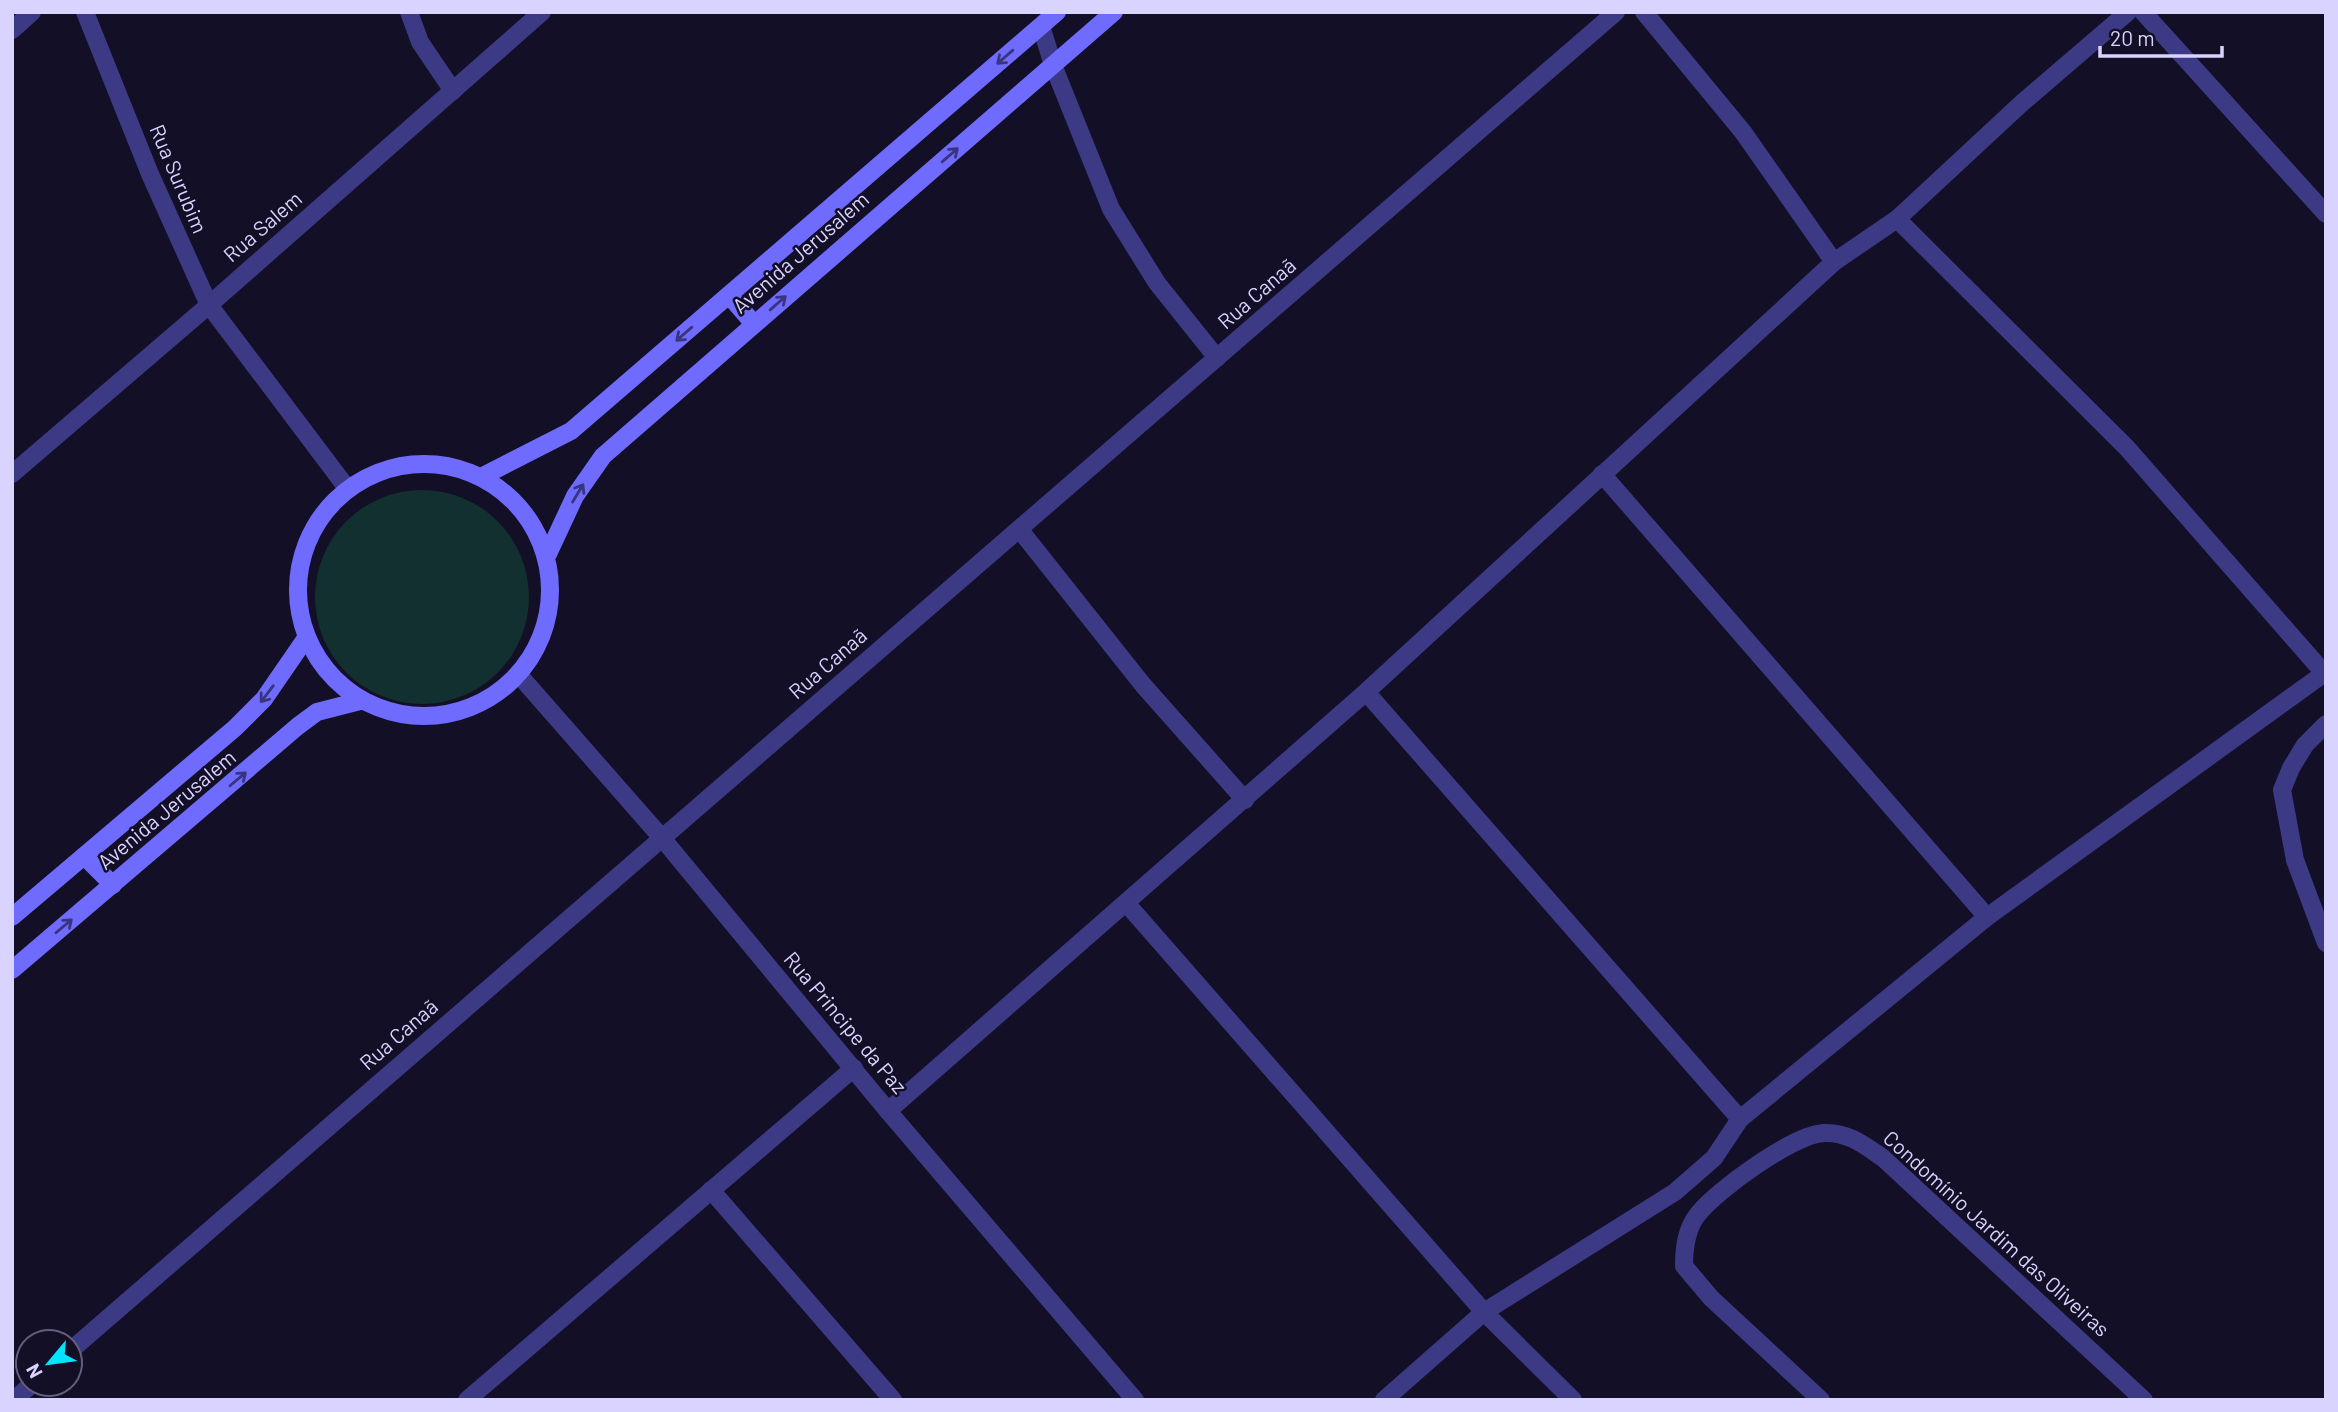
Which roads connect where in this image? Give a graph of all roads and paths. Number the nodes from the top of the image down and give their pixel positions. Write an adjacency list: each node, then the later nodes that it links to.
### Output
1 (32, 12): 12 (street)
2 (85, 12): 19 (street, Rua Surubim)
3 (409, 12): 14 (street)
4 (542, 12): 14 (street, Rua Salem)
5 (1057, 12): 11 (street, Avenida Jerusalem)
6 (1114, 12): 13 (street, Avenida Jerusalem)
7 (1616, 12): 21 (street, Rua Canaã)
8 (1644, 12): 17 (street)
9 (2128, 12): 16 (street)
10 (2143, 12): 15 (street)
11 (1041, 26): 13 (street); 18 (street, Avenida Jerusalem, one-way to 18)
12 (12, 30)
13 (1053, 65): 20 (street, Avenida Jerusalem, one-way to 13); 21 (street)
14 (453, 91): 19 (street, Rua Salem)
15 (2326, 214)
16 (1897, 219): 17 (street); 29 (street)
17 (1834, 262): 23 (street)
18 (729, 295): 20 (street); 24 (street, Avenida Jerusalem, one-way to 24)
19 (209, 305): 22 (street, Rua Salem); 25 (street, Rua Surubim)
20 (754, 324): 27 (street, Avenida Jerusalem, one-way to 20)
21 (1217, 358): 26 (street, Rua Canaã)
22 (12, 474)
23 (1602, 474): 31 (street); 40 (street)
24 (481, 477): 25 (street, Avenida Jerusalem); 27 (street, Avenida Jerusalem)
25 (347, 488): 28 (street, Avenida Jerusalem)
26 (1020, 530): 34 (street); 35 (street, Rua Canaã)
27 (548, 554): 30 (street, Avenida Jerusalem)
28 (306, 638): 32 (street, Avenida Jerusalem); 36 (street, Avenida Jerusalem, one-way to 36)
29 (2325, 672): 40 (street)
30 (519, 675): 32 (street, Avenida Jerusalem); 35 (street, Rua Principe da Paz)
31 (1366, 692): 34 (street); 45 (street)
32 (360, 701): 37 (street, Avenida Jerusalem, one-way to 32)
33 (2326, 724): 41 (street)
34 (1245, 800): 38 (street)
35 (662, 838): 43 (street, Rua Principe da Paz); 48 (street, Rua Canaã)
36 (84, 856): 37 (street); 39 (street, Avenida Jerusalem)
37 (113, 885): 42 (street, Avenida Jerusalem, one-way to 37)
38 (1127, 904): 44 (street); 47 (street)
39 (12, 917)
40 (1987, 917): 45 (street)
41 (2326, 943)
42 (12, 970)
43 (854, 1068): 44 (street, Rua Principe da Paz); 46 (street)
44 (888, 1111): 51 (street, Rua Principe da Paz)
45 (1740, 1119): 47 (street)
46 (712, 1190): 49 (street); 50 (street)
47 (1483, 1312): 52 (street); 53 (street)
48 (84, 1339)
49 (467, 1400)
50 (893, 1400)
51 (1135, 1400)
52 (1384, 1400)
53 (1573, 1400)
54 (1821, 1400): 55 (street, Condomínio Jardim das Oliveiras)
55 (2144, 1400)

